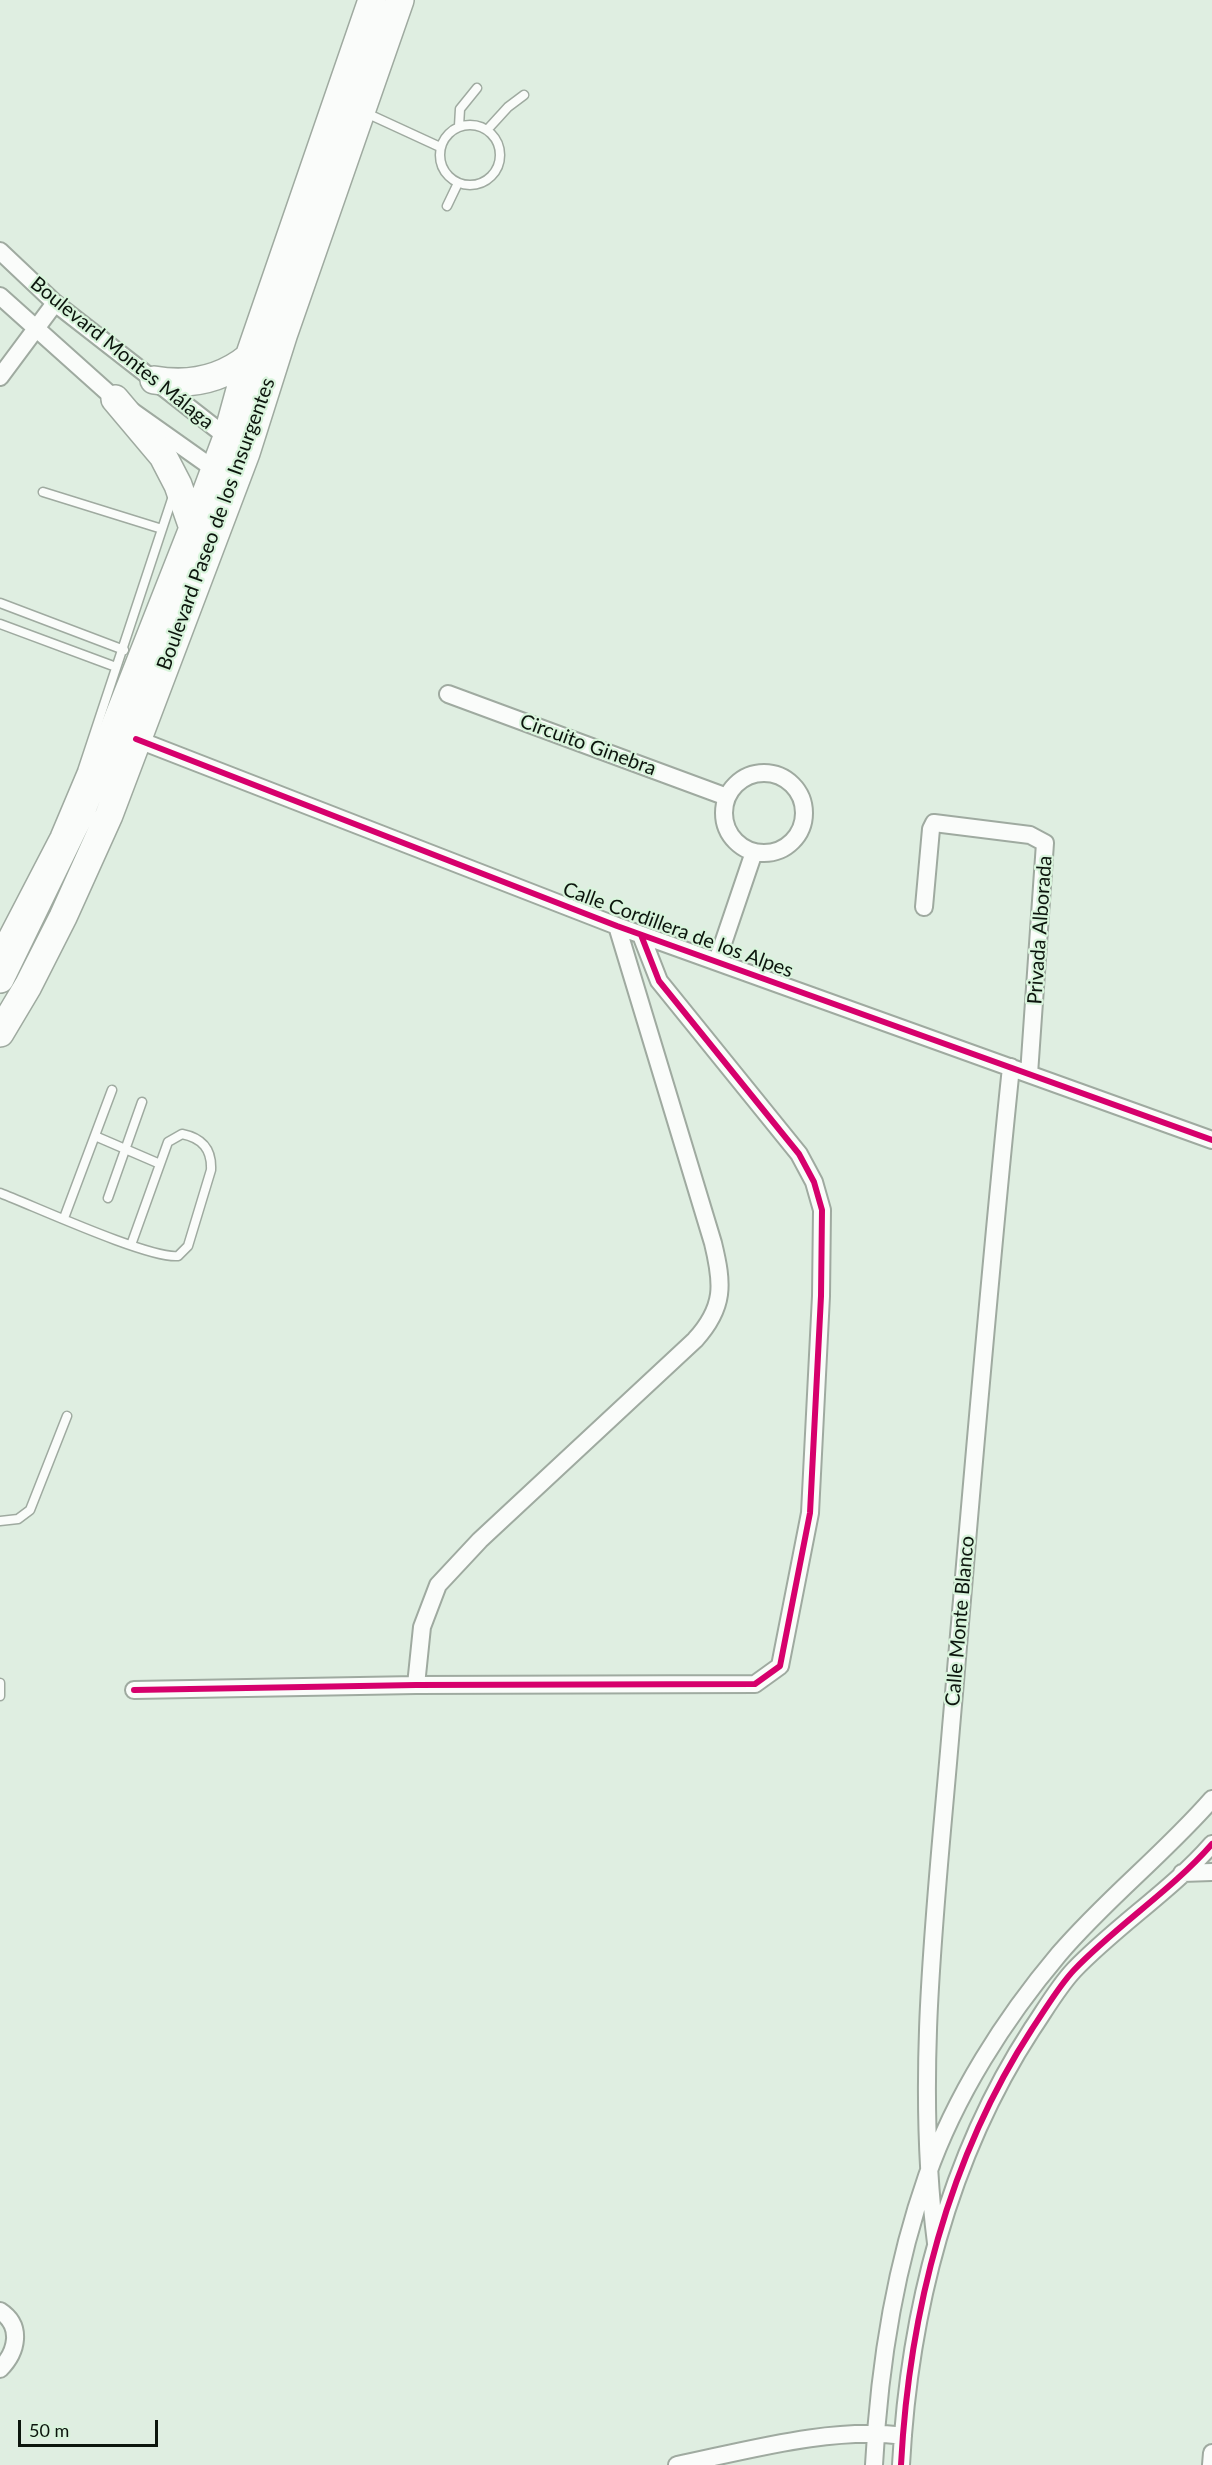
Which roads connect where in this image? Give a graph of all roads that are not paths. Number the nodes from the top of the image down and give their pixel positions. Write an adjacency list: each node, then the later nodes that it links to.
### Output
1 (372, 0): 15 (main road, Boulevard Paseo de los Insurgentes)
2 (400, 0): 5 (main road, Boulevard Paseo de los Insurgentes)
3 (477, 88): 6 (lane)
4 (524, 95): 7 (lane)
5 (360, 111): 8 (lane); 19 (main road, Boulevard Paseo de los Insurgentes)
6 (459, 126): 7 (lane); 8 (lane)
7 (487, 130): 9 (lane)
8 (440, 147): 9 (lane)
9 (458, 183): 10 (lane)
10 (447, 206)
11 (2, 258): 13 (street, Boulevard Montes Málaga)
12 (0, 296): 14 (street, Boulevard Montes Málaga)
13 (55, 303): 14 (street); 17 (street, Boulevard Montes Málaga)
14 (34, 329): 16 (street); 18 (street, Boulevard Montes Málaga)
15 (249, 357): 17 (main road); 19 (main road, Boulevard Paseo de los Insurgentes)
16 (0, 377)
17 (154, 380): 19 (street, Boulevard Montes Málaga)
18 (115, 399): 20 (street, Boulevard Montes Málaga); 21 (main road)
19 (236, 445): 20 (main road, Boulevard Paseo de los Insurgentes); 24 (main road)
20 (225, 476): 24 (main road, Boulevard Paseo de los Insurgentes)
21 (178, 485): 23 (lane); 24 (main road)
22 (43, 492): 23 (lane)
23 (162, 529): 27 (lane)
24 (202, 537): 30 (main road, Boulevard Paseo de los Insurgentes); 37 (main road, Boulevard Paseo de los Insurgentes)
25 (0, 603): 27 (lane)
26 (0, 624): 28 (lane)
27 (124, 650): 28 (lane)
28 (117, 667): 37 (lane)
29 (448, 694): 31 (street, Circuito Ginebra)
30 (136, 739): 34 (street, Calle Cordillera de los Alpes); 38 (main road, Boulevard Paseo de los Insurgentes)
31 (727, 797): 32 (street); 32 (street)
32 (753, 852): 36 (street)
33 (924, 907): 40 (street, Privada Alborada)
34 (617, 926): 35 (street, Calle Cordillera de los Alpes); 54 (street)
35 (641, 935): 36 (street, Calle Cordillera de los Alpes); 54 (street)
36 (717, 961): 39 (street, Calle Cordillera de los Alpes)
37 (2, 974)
38 (0, 1034)
39 (1011, 1067): 40 (street, Calle Cordillera de los Alpes); 61 (street, Calle Monte Blanco)
40 (1029, 1074): 44 (street, Calle Cordillera de los Alpes)
41 (112, 1090): 43 (lane)
42 (142, 1102): 45 (lane)
43 (95, 1136): 45 (lane); 49 (lane)
44 (1212, 1140)
45 (125, 1148): 46 (lane); 48 (lane)
46 (160, 1164): 50 (lane); 50 (lane)
47 (0, 1193): 49 (lane)
48 (108, 1198)
49 (63, 1218): 50 (lane)
50 (131, 1245)
51 (67, 1416): 52 (lane)
52 (0, 1521)
53 (0, 1683): 56 (lane)
54 (416, 1685): 55 (street)
55 (134, 1690)
56 (0, 1696)
57 (1212, 1799): 61 (street)
58 (1212, 1844): 60 (street)
59 (1212, 1872): 60 (street)
60 (1182, 1873): 62 (street)
61 (927, 2176): 62 (street); 65 (street)
62 (936, 2243): 66 (street)
63 (0, 2311): 64 (street)
64 (0, 2369)
65 (876, 2432): 66 (street); 68 (street); 69 (street)
66 (903, 2436): 70 (street)
67 (1212, 2453): 71 (street)
68 (677, 2465)
69 (874, 2465)
70 (901, 2465)
71 (1211, 2465)

